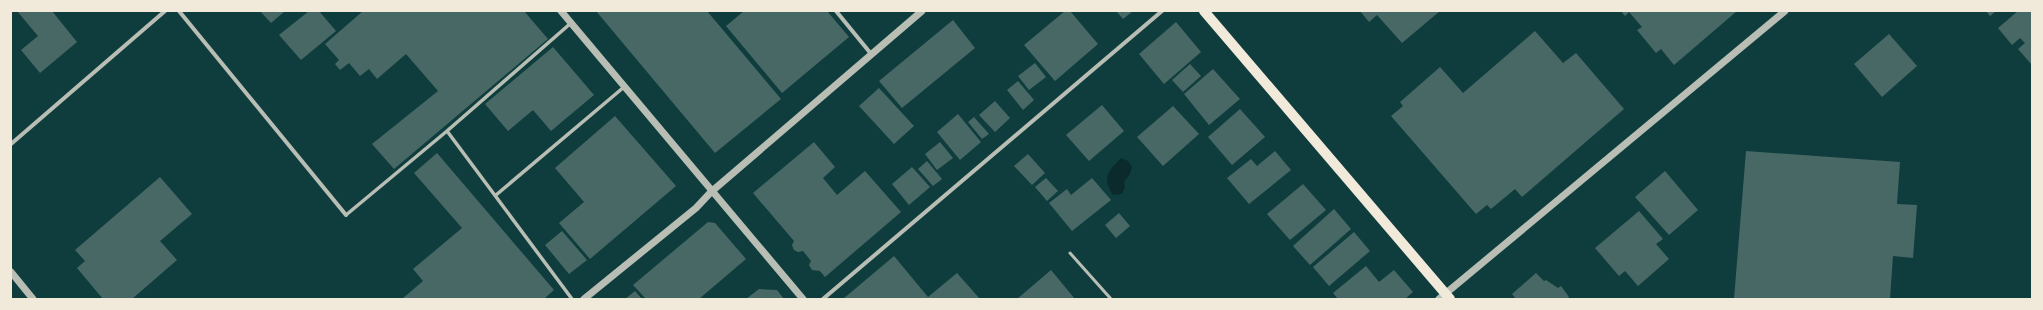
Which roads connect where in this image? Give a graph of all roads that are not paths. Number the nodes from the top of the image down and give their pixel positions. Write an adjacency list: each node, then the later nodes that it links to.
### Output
1 (165, 11): 13 (street)
2 (179, 11): 16 (street)
3 (561, 11): 9 (street)
4 (836, 11): 10 (street)
5 (922, 11): 10 (street)
6 (1162, 11): 24 (street)
7 (1204, 11): 19 (main road)
8 (1785, 11): 19 (street)
9 (571, 23): 11 (street); 12 (street)
10 (872, 54): 14 (street)
11 (624, 87): 14 (street); 15 (street)
12 (447, 131): 15 (street); 16 (street)
13 (11, 144)
14 (711, 192): 22 (street); 23 (street)
15 (496, 195): 21 (street)
16 (346, 215)
17 (1070, 253): 25 (lane)
18 (11, 272): 20 (street)
19 (1445, 297)
20 (33, 299)
21 (572, 299)
22 (584, 299)
23 (803, 299)
24 (823, 299)
25 (1111, 299)

